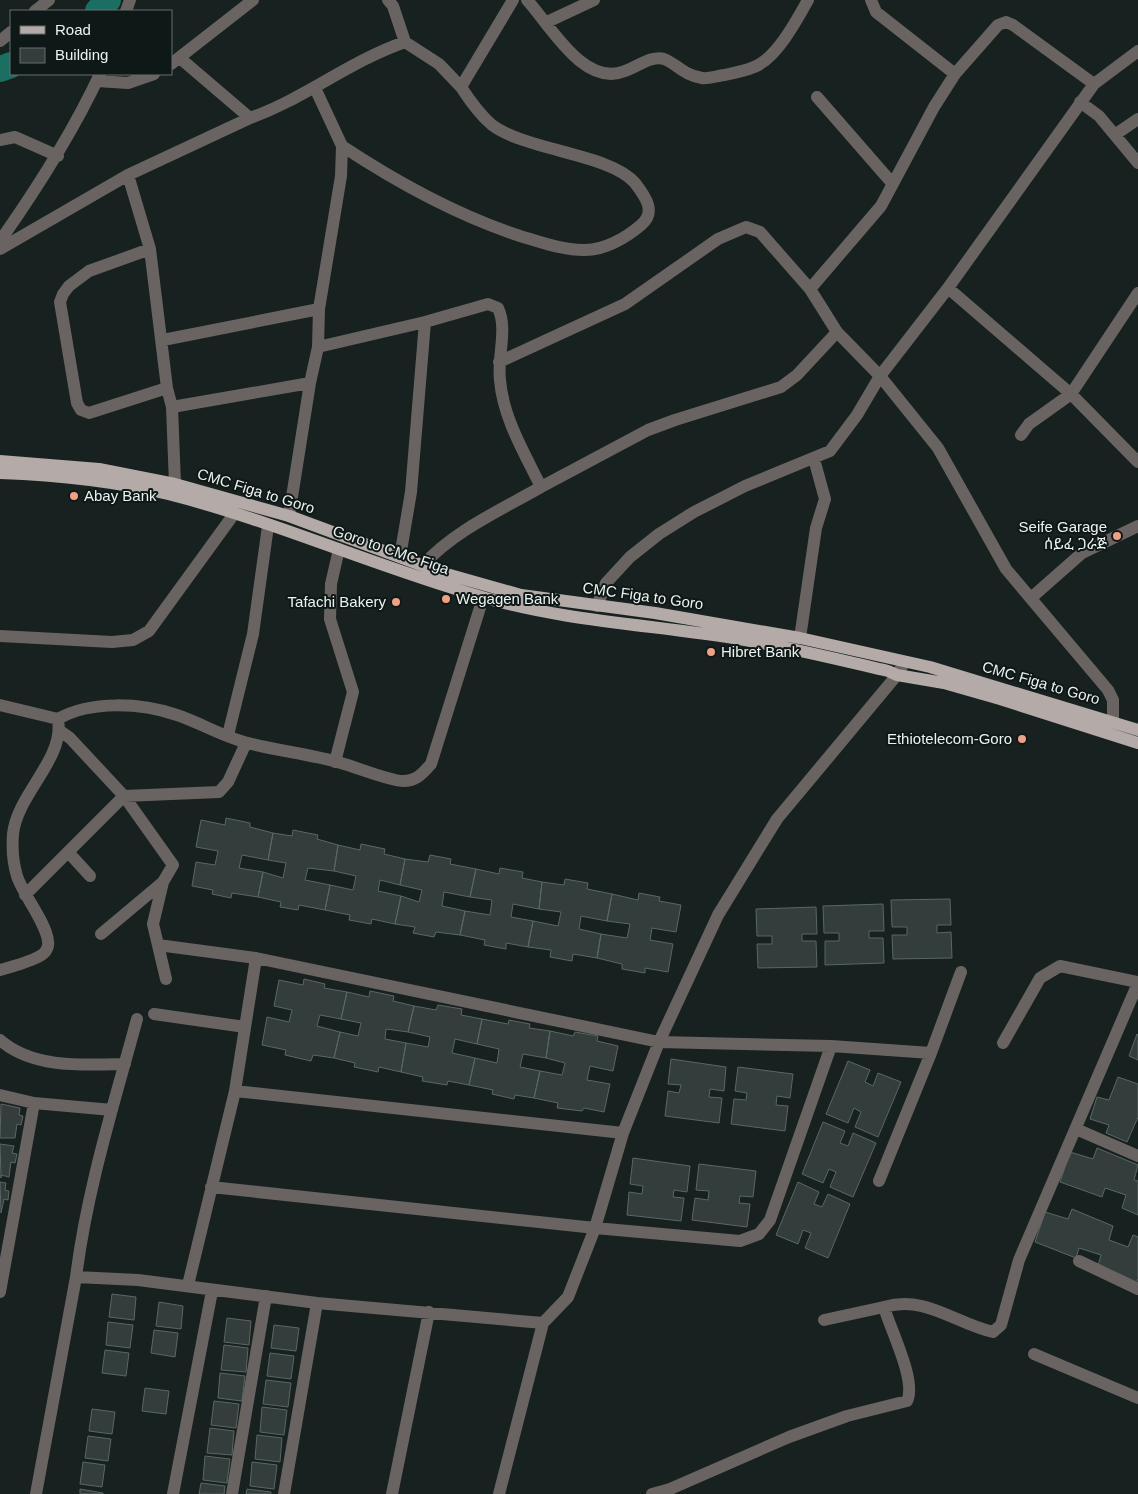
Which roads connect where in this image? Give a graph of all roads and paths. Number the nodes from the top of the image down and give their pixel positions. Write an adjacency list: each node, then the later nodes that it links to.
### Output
1 (253, 0): 13 (street)
2 (388, 0): 11 (street)
3 (513, 0): 18 (street)
4 (527, 0): 8 (street)
5 (594, 0): 8 (street)
6 (808, 0): 8 (street)
7 (871, 0): 14 (street)
8 (547, 22)
9 (10, 33): 10 (street)
10 (0, 41)
11 (405, 42): 18 (street); 19 (street)
12 (1138, 50): 17 (street)
13 (176, 61): 22 (street)
14 (956, 74): 17 (street); 30 (street)
15 (152, 75): 16 (street)
16 (98, 77): 27 (street)
17 (1094, 84): 21 (street)
18 (461, 87): 26 (street)
19 (314, 88): 22 (street); 26 (street)
20 (817, 97): 30 (street)
21 (1080, 102): 24 (street); 34 (street)
22 (250, 118): 29 (street)
23 (1138, 119): 24 (street)
24 (1116, 134): 28 (street)
25 (0, 140): 27 (street)
26 (342, 146): 37 (street)
27 (58, 156): 31 (street)
28 (1138, 163)
29 (128, 175): 32 (street); 33 (street)
30 (892, 183): 35 (street)
31 (0, 241)
32 (0, 249)
33 (150, 249): 40 (street); 45 (street)
34 (948, 288): 43 (street); 46 (street)
35 (810, 289): 39 (street); 42 (street)
36 (1138, 293): 46 (street)
37 (319, 309): 40 (street); 41 (street)
38 (425, 322): 41 (street); 42 (street); 60 (street)
39 (837, 332): 43 (street); 54 (street)
40 (163, 340): 45 (street)
41 (318, 347): 44 (street)
42 (499, 362): 54 (street)
43 (880, 376): 49 (street); 63 (street)
44 (310, 383): 47 (street); 56 (street)
45 (167, 388): 47 (street)
46 (1071, 394): 48 (street); 51 (street)
47 (172, 407): 53 (street)
48 (1020, 435)
49 (814, 459): 64 (street); 66 (street)
50 (0, 461): 53 (main road, CMC Figa to Goro)
51 (1138, 462)
52 (0, 473): 55 (main road, Goro to CMC Figa)
53 (175, 484): 56 (main road, CMC Figa to Goro)
54 (541, 487): 61 (street)
55 (234, 514): 57 (main road, Goro to CMC Figa); 65 (street)
56 (289, 516): 60 (main road, CMC Figa to Goro)
57 (268, 526): 59 (main road, Goro to CMC Figa); 73 (street)
58 (1138, 526): 63 (street)
59 (339, 549): 62 (main road, Goro to CMC Figa); 76 (street)
60 (400, 556): 61 (main road, CMC Figa to Goro)
61 (423, 565): 64 (main road, CMC Figa to Goro)
62 (483, 598): 68 (main road, Goro to CMC Figa); 76 (street)
63 (1031, 598): 70 (street)
64 (597, 606): 66 (main road, CMC Figa to Goro)
65 (0, 636)
66 (800, 638): 67 (main road, CMC Figa to Goro)
67 (904, 663): 68 (street); 70 (main road, CMC Figa to Goro)
68 (897, 675): 75 (main road, Goro to CMC Figa); 93 (street)
69 (0, 705): 71 (street)
70 (1114, 721): 72 (main road, CMC Figa to Goro)
71 (59, 725): 73 (street); 77 (street); 81 (street)
72 (1138, 730)
73 (228, 736): 74 (street)
74 (246, 742): 76 (street); 77 (street)
75 (1138, 743)
76 (335, 762)
77 (124, 796): 78 (street); 80 (street)
78 (69, 853): 79 (street); 81 (street)
79 (90, 876)
80 (163, 882): 82 (street); 83 (street)
81 (25, 895): 85 (street)
82 (101, 934)
83 (158, 945): 84 (street); 87 (street)
84 (256, 958): 91 (street); 93 (street)
85 (0, 970)
86 (961, 972): 96 (street)
87 (166, 979)
88 (1138, 983): 94 (street); 102 (street)
89 (154, 1014): 91 (street)
90 (137, 1019): 97 (street)
91 (245, 1027): 98 (street)
92 (0, 1040): 97 (street)
93 (659, 1042): 95 (street); 103 (street)
94 (1003, 1043)
95 (831, 1046): 96 (street); 107 (street)
96 (930, 1053): 105 (street)
97 (125, 1064): 101 (street)
98 (235, 1091): 103 (street); 106 (street)
99 (0, 1095): 100 (street)
100 (34, 1103): 101 (street); 113 (street)
101 (112, 1110): 109 (street)
102 (1076, 1129): 104 (street); 116 (street)
103 (623, 1133): 107 (street)
104 (1138, 1156)
105 (879, 1181)
106 (211, 1187): 107 (street); 110 (street)
107 (595, 1228): 119 (street)
108 (1079, 1261): 111 (street)
109 (76, 1276): 110 (street); 122 (street)
110 (188, 1285): 112 (street)
111 (1138, 1289)
112 (212, 1291): 114 (street); 123 (street)
113 (0, 1292)
114 (266, 1296): 115 (street); 124 (street)
115 (317, 1303): 117 (street); 125 (street)
116 (884, 1307): 118 (street); 128 (street)
117 (429, 1312): 119 (street); 126 (street)
118 (824, 1320)
119 (543, 1323): 127 (street)
120 (1034, 1354): 121 (street)
121 (1138, 1398)
122 (36, 1494)
123 (173, 1494)
124 (232, 1494)
125 (284, 1494)
126 (392, 1494)
127 (499, 1494)
128 (652, 1494)

